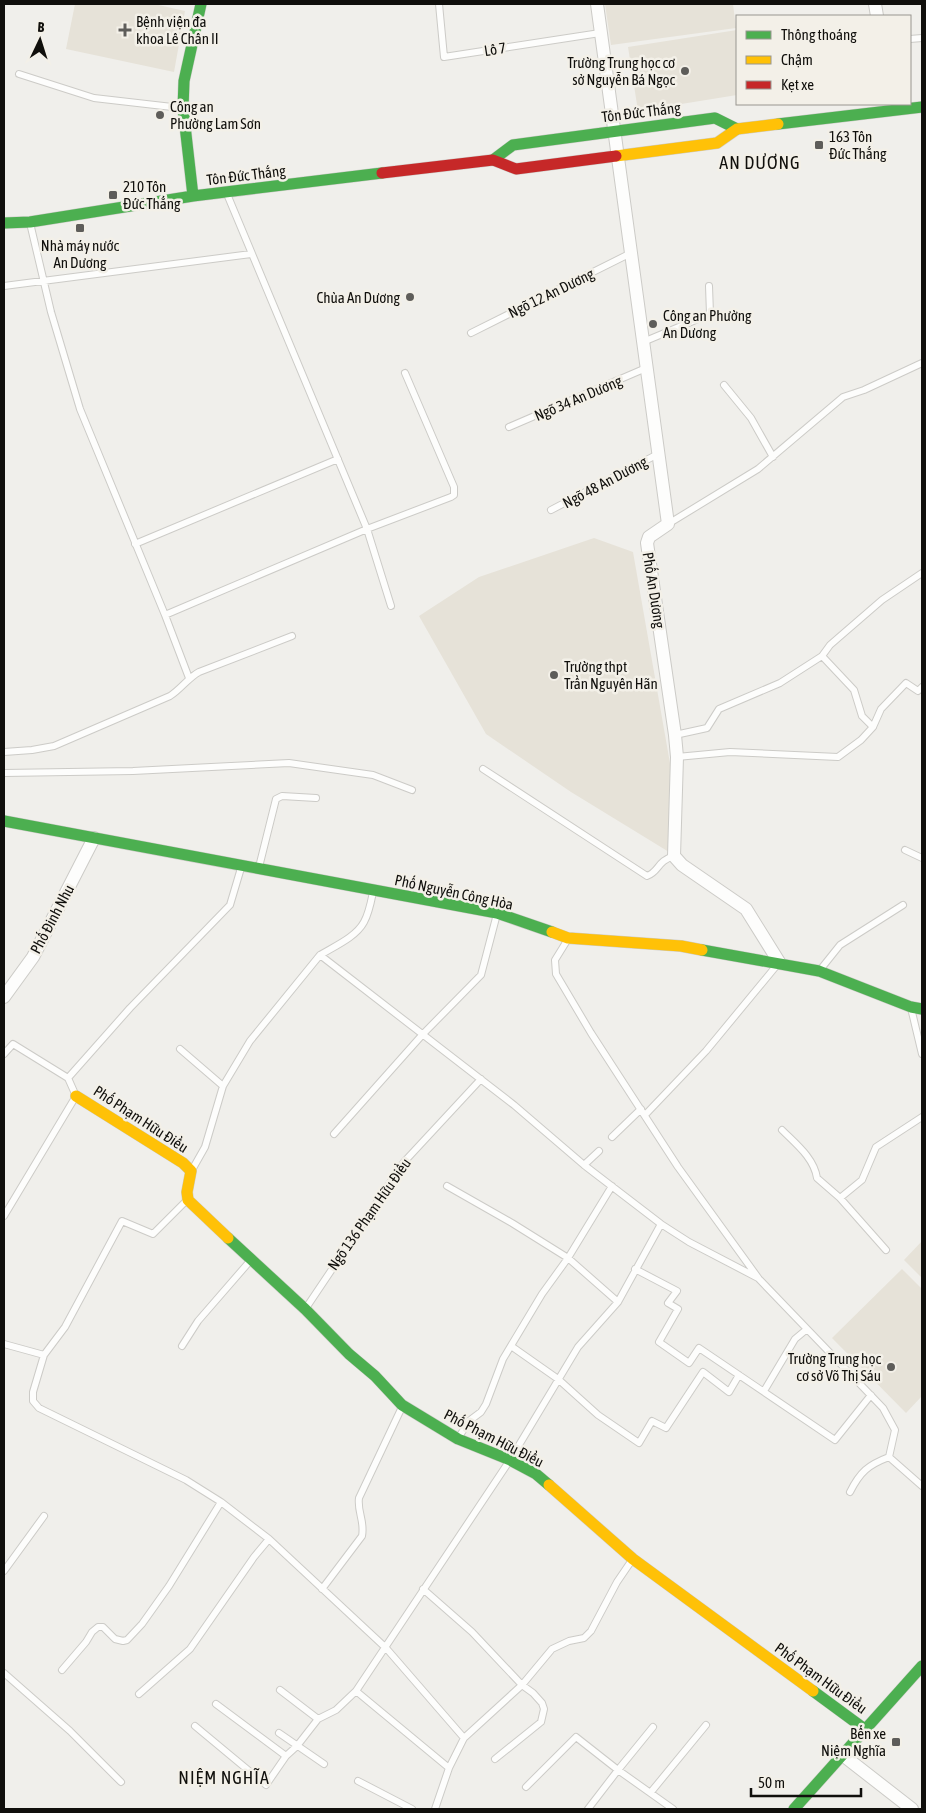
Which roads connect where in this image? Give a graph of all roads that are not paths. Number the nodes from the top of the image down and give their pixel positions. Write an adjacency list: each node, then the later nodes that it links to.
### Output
1 (201, 4): 6 (street)
2 (439, 4): 4 (lane, Lô 7)
3 (597, 4): 4 (street)
4 (600, 33): 10 (street)
5 (20, 74): 6 (lane)
6 (183, 108): 14 (street)
7 (890, 108): 8 (street, Tôn Đức Thắng); 9 (street, Tôn Đức Thắng)
8 (922, 108)
9 (737, 129): 10 (street, Tôn Đức Thắng); 11 (street, Tôn Đức Thắng)
10 (614, 131): 11 (street); 12 (street, Tôn Đức Thắng)
11 (617, 155): 12 (street, Tôn Đức Thắng); 17 (street)
12 (493, 160): 13 (street, Tôn Đức Thắng)
13 (226, 193): 14 (street, Tôn Đức Thắng); 18 (lane)
14 (193, 196): 15 (street, Tôn Đức Thắng)
15 (30, 222): 16 (street, Tôn Đức Thắng); 19 (lane)
16 (4, 223)
17 (631, 253): 22 (lane, Ngõ 12 An Dương); 23 (street)
18 (251, 254): 19 (lane); 31 (lane)
19 (44, 281): 20 (lane); 35 (lane)
20 (4, 286)
21 (709, 286): 23 (lane)
22 (471, 333)
23 (642, 342): 25 (street)
24 (922, 363): 30 (lane)
25 (646, 368): 28 (lane, Ngõ 34 An Dương); 29 (street)
26 (405, 373): 34 (lane)
27 (724, 385): 30 (lane)
28 (509, 427)
29 (658, 454): 32 (lane, Ngõ 48 An Dương); 33 (street)
30 (773, 457): 33 (lane)
31 (338, 459): 34 (lane); 35 (lane)
32 (551, 510)
33 (668, 524): 44 (street, Phố An Dương)
34 (367, 529): 37 (lane); 38 (lane)
35 (135, 544): 38 (lane)
36 (922, 573): 40 (lane)
37 (392, 606)
38 (165, 615): 41 (lane)
39 (292, 636): 41 (lane)
40 (822, 656): 43 (lane); 44 (lane)
41 (189, 678): 45 (lane)
42 (922, 687): 43 (lane)
43 (873, 727): 46 (lane)
44 (675, 736): 46 (street, Phố An Dương)
45 (4, 752)
46 (677, 757): 54 (street, Phố An Dương)
47 (483, 769): 54 (lane)
48 (4, 773): 49 (lane)
49 (412, 790)
50 (316, 798): 57 (lane)
51 (4, 821): 52 (street, Phố Nguyễn Công Hòa)
52 (94, 838): 56 (street, Phố Nguyễn Công Hòa); 65 (street, Phố Đinh Nhu)
53 (905, 850): 55 (lane)
54 (674, 856): 63 (street)
55 (922, 858)
56 (242, 865): 57 (street, Phố Nguyễn Công Hòa); 71 (lane)
57 (259, 868): 58 (street, Phố Nguyễn Công Hòa)
58 (374, 890): 60 (street, Phố Nguyễn Công Hòa); 62 (lane)
59 (903, 905): 64 (lane)
60 (497, 913): 61 (street, Phố Nguyễn Công Hòa); 67 (lane)
61 (568, 938): 63 (street, Phố Nguyễn Công Hòa); 75 (lane)
62 (320, 955): 67 (lane); 73 (lane)
63 (779, 962): 64 (street, Phố Nguyễn Công Hòa); 76 (lane)
64 (819, 971): 66 (street, Phố Nguyễn Công Hòa)
65 (4, 997)
66 (916, 1008): 70 (lane)
67 (422, 1034): 72 (lane); 79 (lane)
68 (180, 1049): 73 (lane)
69 (4, 1054): 71 (lane)
70 (922, 1054)
71 (68, 1078): 74 (lane)
72 (481, 1079): 82 (lane); 96 (lane, Ngõ 136 Phạm Hữu Điều)
73 (223, 1086): 83 (lane)
74 (76, 1096): 83 (street, Phố Phạm Hữu Điều); 88 (lane)
75 (641, 1109): 76 (lane); 80 (lane)
76 (645, 1115): 94 (lane)
77 (922, 1117): 86 (lane)
78 (782, 1130): 86 (lane)
79 (334, 1134)
80 (612, 1137)
81 (598, 1151): 82 (lane)
82 (584, 1165): 85 (lane)
83 (191, 1171): 87 (street, Phố Phạm Hữu Điều)
84 (447, 1186): 91 (lane)
85 (612, 1186): 89 (lane); 91 (lane)
86 (840, 1198): 90 (lane)
87 (187, 1200): 92 (street, Phố Phạm Hữu Điều); 101 (lane)
88 (4, 1216)
89 (661, 1224): 93 (lane); 94 (lane)
90 (886, 1250)
91 (568, 1258): 95 (lane); 100 (lane)
92 (250, 1260): 96 (street, Phố Phạm Hữu Điều); 99 (lane)
93 (635, 1269): 95 (lane); 102 (lane)
94 (759, 1279): 97 (lane)
95 (618, 1302): 103 (lane)
96 (305, 1309): 106 (street, Phố Phạm Hữu Điều)
97 (807, 1329): 104 (lane); 105 (lane)
98 (4, 1344): 101 (lane)
99 (182, 1346)
100 (511, 1346): 103 (lane); 107 (lane)
101 (44, 1355): 112 (lane)
102 (739, 1375): 103 (lane); 104 (lane)
103 (558, 1379): 109 (lane)
104 (764, 1391): 105 (lane)
105 (871, 1395): 108 (lane)
106 (402, 1405): 107 (street, Phố Phạm Hữu Điều); 117 (lane)
107 (458, 1439): 109 (street, Phố Phạm Hữu Điều)
108 (889, 1458): 110 (lane); 111 (lane)
109 (510, 1460): 115 (street, Phố Phạm Hữu Điều); 118 (lane)
110 (922, 1486)
111 (850, 1492)
112 (221, 1502): 114 (lane); 121 (lane)
113 (44, 1516): 116 (lane)
114 (269, 1539): 117 (lane); 126 (lane)
115 (633, 1559): 123 (lane); 132 (street, Phố Phạm Hữu Điều)
116 (4, 1571)
117 (322, 1589): 119 (lane)
118 (423, 1589): 119 (lane); 123 (lane)
119 (386, 1648): 125 (lane); 134 (lane)
120 (922, 1666): 132 (street)
121 (62, 1670)
122 (4, 1673): 143 (lane)
123 (522, 1685): 134 (lane); 138 (lane)
124 (280, 1690): 128 (lane)
125 (356, 1691): 128 (lane); 140 (lane)
126 (139, 1694)
127 (216, 1704): 136 (lane)
128 (318, 1719): 135 (lane)
129 (706, 1725): 145 (lane)
130 (196, 1726): 136 (lane)
131 (653, 1727): 141 (lane)
132 (866, 1730): 137 (street)
133 (279, 1733): 135 (lane)
134 (464, 1738): 140 (lane)
135 (297, 1746): 136 (lane); 139 (lane)
136 (286, 1756)
137 (844, 1756): 150 (street); 151 (street)
138 (495, 1759)
139 (324, 1764)
140 (449, 1768): 147 (lane)
141 (618, 1770): 144 (lane); 145 (lane); 148 (lane)
142 (358, 1781): 146 (lane)
143 (121, 1782)
144 (526, 1787)
145 (650, 1792): 149 (lane)
146 (412, 1809)
147 (435, 1809)
148 (588, 1809)
149 (674, 1809)
150 (794, 1809)
151 (912, 1809)

